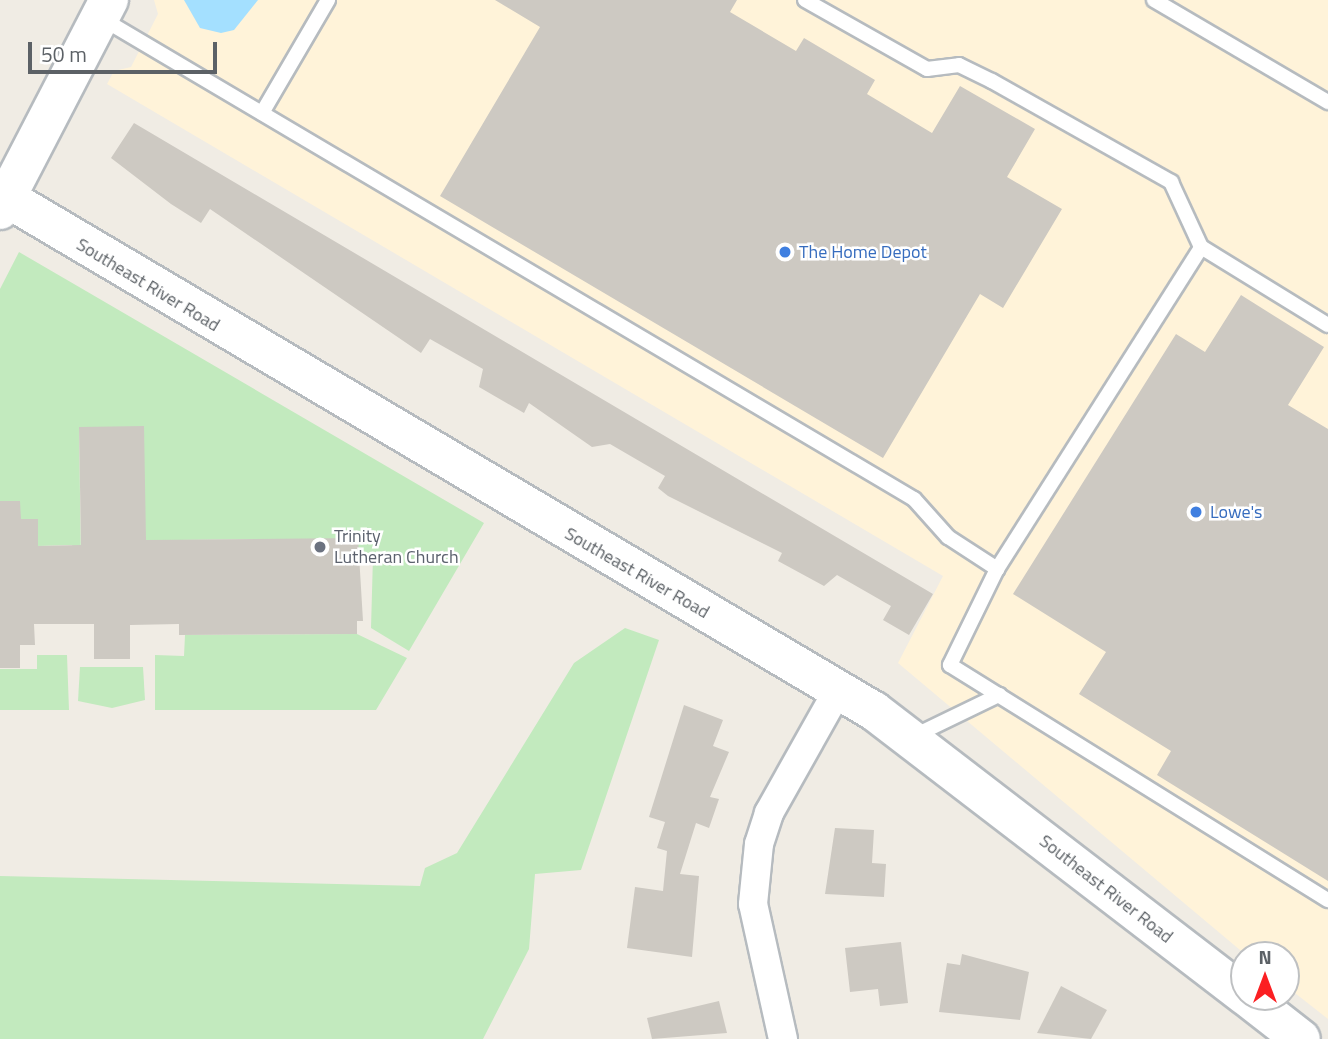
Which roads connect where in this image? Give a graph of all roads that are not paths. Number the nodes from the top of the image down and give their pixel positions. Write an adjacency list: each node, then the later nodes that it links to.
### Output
1 (328, 0): 6 (lane)
2 (806, 0): 8 (lane)
3 (1154, 0): 5 (lane)
4 (104, 9): 6 (lane); 7 (main road)
5 (1328, 102)
6 (262, 113): 10 (lane)
7 (2, 201): 11 (main road, Southeast River Road)
8 (1201, 247): 9 (lane); 10 (lane)
9 (1328, 325)
10 (997, 569): 12 (lane)
11 (838, 690): 13 (main road, Southeast River Road); 17 (street)
12 (999, 695): 13 (lane); 14 (lane)
13 (910, 738): 15 (main road, Southeast River Road)
14 (1328, 900)
15 (1230, 984)
16 (1265, 1011): 18 (main road, Southeast River Road)
17 (783, 1039)
18 (1301, 1039)

